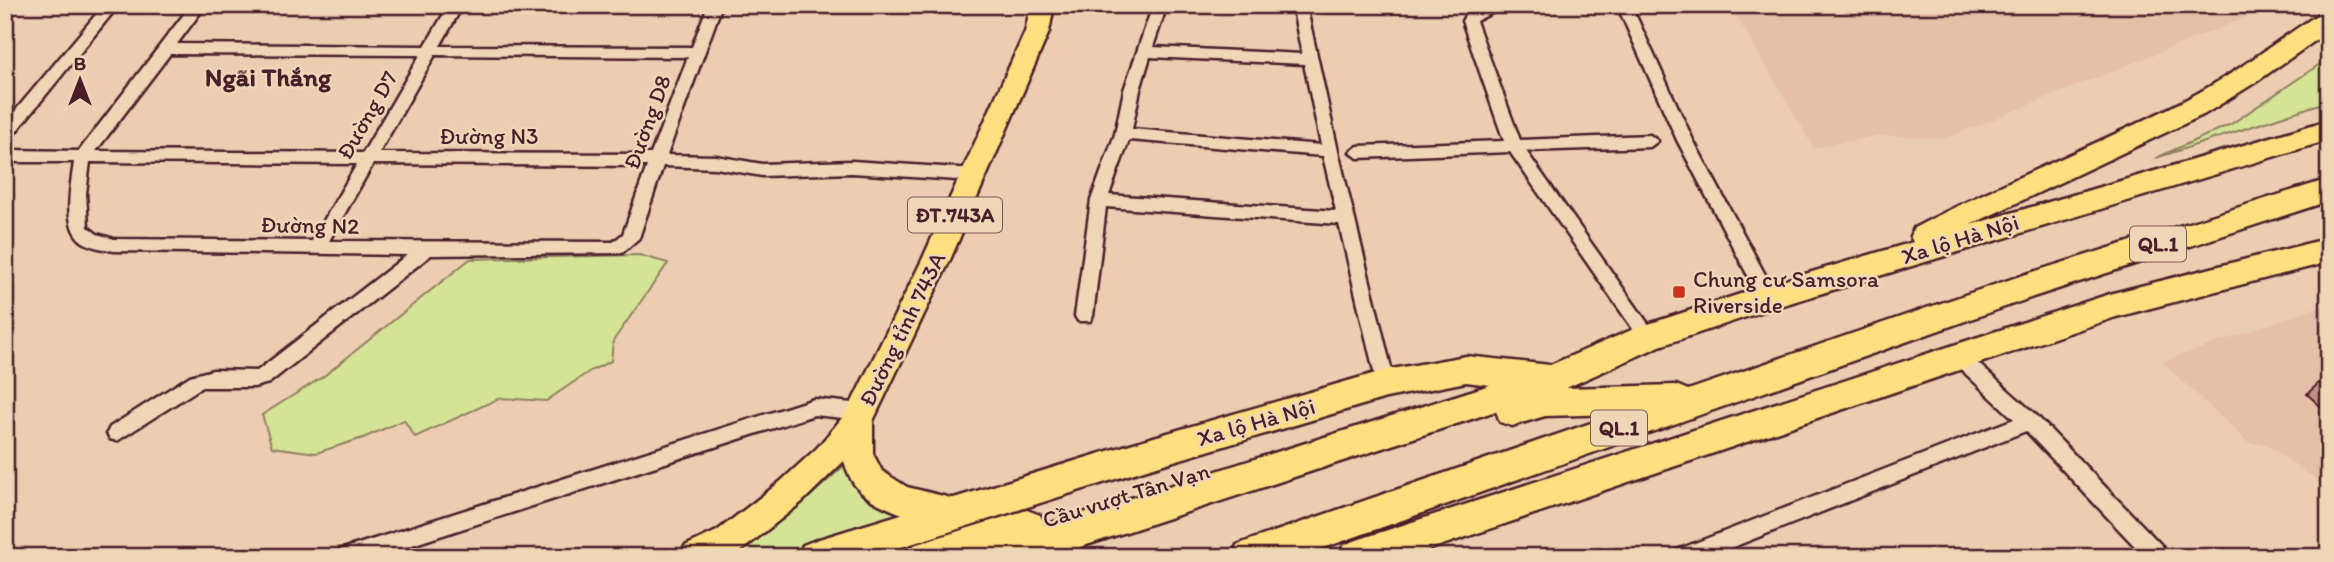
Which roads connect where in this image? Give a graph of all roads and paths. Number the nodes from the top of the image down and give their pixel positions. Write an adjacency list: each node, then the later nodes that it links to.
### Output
1 (112, 5): 17 (street)
2 (199, 5): 11 (street)
3 (456, 5): 12 (street, Đường D7)
4 (715, 5): 13 (street, Đường D8)
5 (1043, 5): 27 (main road, Đường tỉnh 743A / ĐT.743A)
6 (1160, 5): 14 (street)
7 (1299, 5): 15 (street)
8 (1544, 5): 20 (street)
9 (1624, 5): 36 (street)
10 (2329, 19): 35 (highway)
11 (167, 49): 12 (street); 24 (street)
12 (431, 50): 13 (street); 25 (street, Đường D7)
13 (697, 52): 26 (street, Đường D8)
14 (1145, 52): 15 (street); 18 (street)
15 (1311, 59): 21 (street)
16 (2329, 130): 35 (highway, Xa lộ Hà Nội / QL.1)
17 (5, 134)
18 (1123, 135): 21 (street); 29 (street)
19 (1650, 141): 20 (street)
20 (1514, 146): 22 (street); 39 (street)
21 (1330, 151): 30 (street)
22 (1358, 152)
23 (5, 156): 24 (street, Đường N3)
24 (83, 156): 25 (street, Đường N3); 31 (street, Đường N2)
25 (368, 158): 26 (street, Đường N3); 31 (street, Đường D7)
26 (657, 160): 27 (street, Đường N3); 32 (street, Đường D8)
27 (972, 175): 45 (main road, Đường tỉnh 743A / ĐT.743A)
28 (2329, 190): 37 (highway, QL.1)
29 (1099, 200): 30 (street); 38 (street)
30 (1346, 218): 43 (street)
31 (317, 247): 33 (street, Đường N2)
32 (616, 248): 33 (street, Đường N2)
33 (427, 249): 47 (street)
34 (2329, 250): 41 (highway)
35 (1869, 267): 36 (highway, Xa lộ Hà Nội / QL.1)
36 (1768, 298): 39 (highway, Xa lộ Hà Nội / QL.1)
37 (1987, 300): 40 (highway, QL.1); 41 (highway)
38 (1084, 316)
39 (1648, 337): 42 (highway, Xa lộ Hà Nội / QL.1)
40 (1862, 344): 41 (highway); 44 (highway, QL.1)
41 (1958, 356): 46 (street); 57 (highway, QL.1)
42 (1557, 377): 43 (highway, Xa lộ Hà Nội / QL.1); 48 (highway, Xa lộ Hà Nội / QL.1)
43 (1385, 384): 49 (highway, Xa lộ Hà Nội / QL.1)
44 (1705, 398): 48 (highway, QL.1); 56 (highway, QL.1)
45 (860, 417): 49 (main road, Đường tỉnh 743A / ĐT.743A); 50 (street); 51 (main road, Đường tỉnh 743A / ĐT.743A)
46 (2029, 421): 58 (street); 59 (street)
47 (117, 433)
48 (1296, 462): 53 (highway, Cầu vượt Tân Vạn / QL.1); 54 (highway, Cầu vượt Tân Vạn / QL.1); 55 (highway, Cầu vượt Tân Vạn / QL.1)
49 (960, 513): 52 (highway, QL.1)
50 (346, 557)
51 (697, 557)
52 (816, 557)
53 (927, 557)
54 (998, 557)
55 (1061, 557)
56 (1250, 557)
57 (1357, 557)
58 (1684, 557)
59 (2159, 557)

